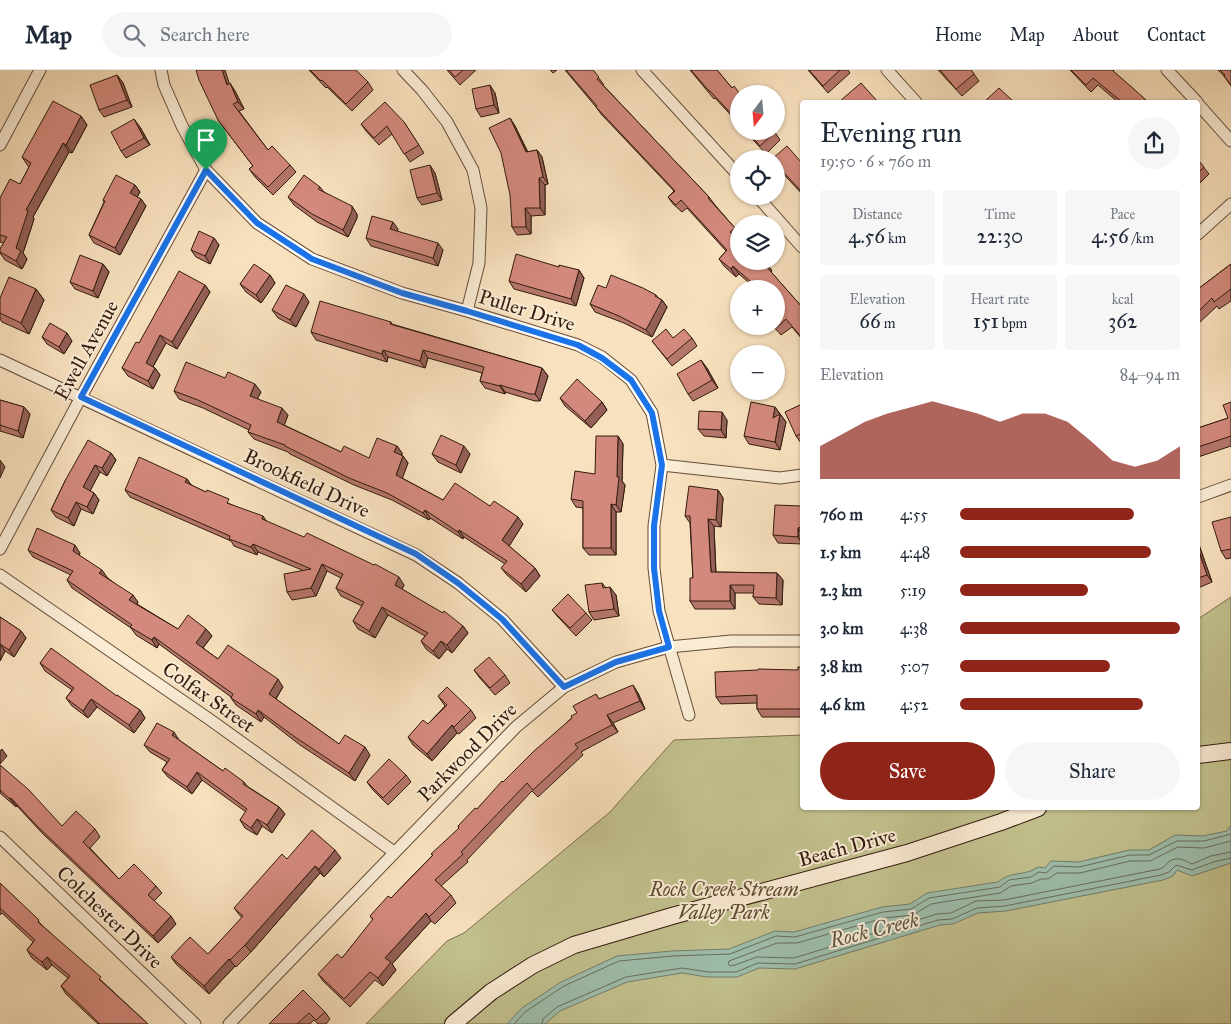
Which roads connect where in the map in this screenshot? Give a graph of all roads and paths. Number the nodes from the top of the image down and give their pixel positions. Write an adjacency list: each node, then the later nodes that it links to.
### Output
1 (40, 70): 11 (street)
2 (161, 70): 13 (street, Puller Drive)
3 (403, 70): 18 (street)
4 (642, 70): 12 (street)
5 (887, 70): 7 (street)
6 (1167, 70): 8 (street)
7 (914, 100)
8 (1194, 100)
9 (1200, 106): 10 (street)
10 (1231, 140)
11 (0, 145)
12 (730, 166)
13 (206, 170): 18 (street, Puller Drive); 20 (street, Ewell Avenue)
14 (1231, 204): 16 (street)
15 (765, 205): 17 (street)
16 (1200, 232)
17 (800, 245)
18 (467, 311): 21 (street, Puller Drive)
19 (0, 360): 20 (street, Brookfield Drive)
20 (81, 397): 25 (street, Ewell Avenue); 29 (street, Brookfield Drive)
21 (662, 465): 22 (street); 28 (street, Puller Drive)
22 (800, 475)
23 (1231, 485): 24 (street)
24 (1200, 496)
25 (0, 549)
26 (0, 575): 35 (street, Colfax Street)
27 (800, 641): 28 (street, Parkwood Drive)
28 (669, 647): 29 (street, Parkwood Drive); 30 (street, Puller Drive)
29 (564, 687): 35 (street, Parkwood Drive)
30 (688, 715)
31 (1231, 751): 32 (street)
32 (1200, 755)
33 (1033, 810): 38 (street, Beach Drive)
34 (0, 837): 36 (street, Colchester Drive)
35 (394, 852): 37 (street, Parkwood Drive)
36 (195, 1024)
37 (229, 1024)
38 (454, 1024)

